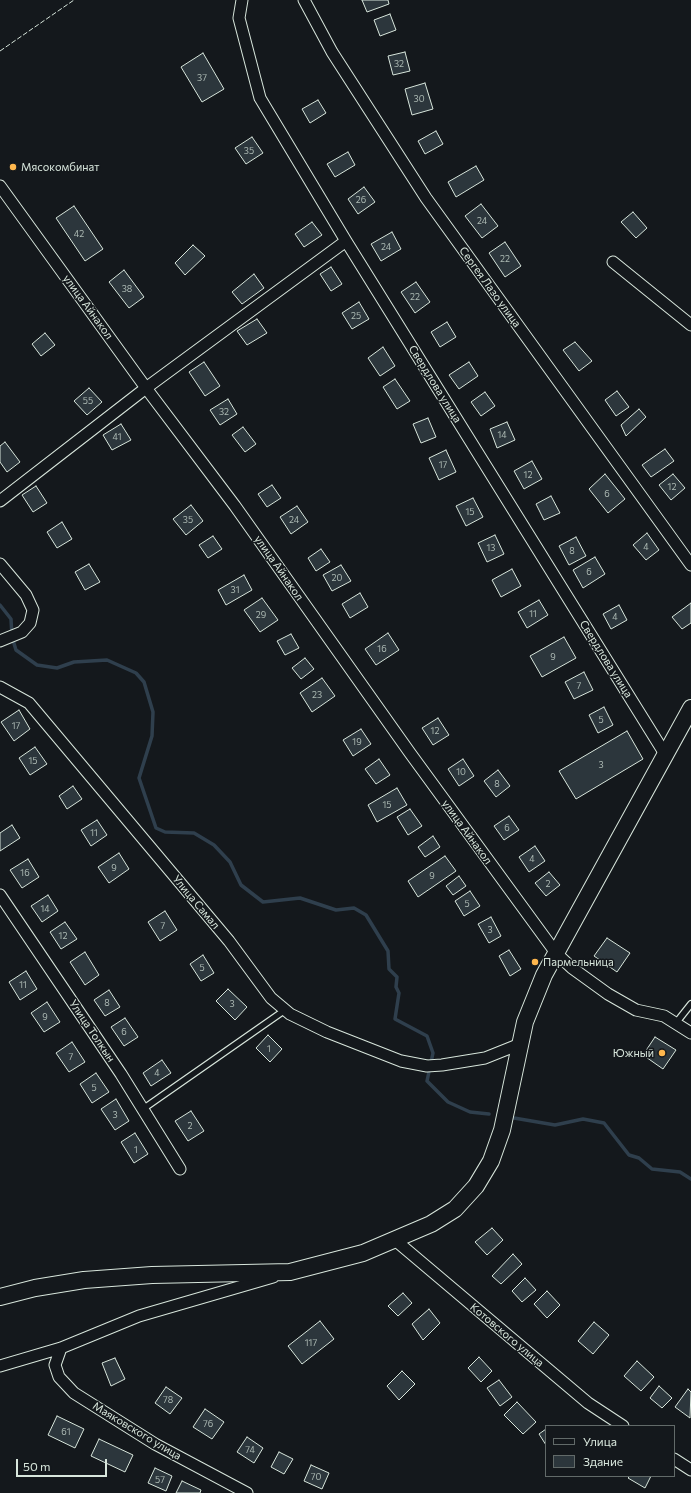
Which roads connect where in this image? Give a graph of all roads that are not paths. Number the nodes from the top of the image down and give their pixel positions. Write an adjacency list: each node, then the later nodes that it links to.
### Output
1 (242, 0): 4 (street, Свердлова улица)
2 (304, 0): 10 (street, Сергея Лазо улица)
3 (0, 186): 7 (street, улица Айнакол)
4 (346, 241): 7 (street); 14 (street, Свердлова улица)
5 (613, 262): 6 (street)
6 (691, 325)
7 (146, 388): 8 (street); 16 (street, улица Айнакол)
8 (0, 501)
9 (0, 564): 11 (street)
10 (691, 565)
11 (0, 641)
12 (0, 687): 18 (street, Улица Самал)
13 (691, 708): 14 (main road)
14 (665, 754): 16 (main road)
15 (0, 895): 22 (street, Улица Толкын)
16 (556, 953): 19 (street, улица Айнакол); 21 (main road)
17 (691, 1004): 19 (lane)
18 (285, 1010): 21 (street, Улица Самал); 22 (lane)
19 (676, 1023): 20 (street, улица Айнакол)
20 (691, 1033)
21 (520, 1044): 24 (main road)
22 (143, 1109): 23 (street, Улица Толкын)
23 (180, 1169)
24 (395, 1240): 25 (main road); 29 (street, Котовского улица)
25 (290, 1272): 26 (main road); 27 (street)
26 (0, 1297)
27 (61, 1348): 28 (street); 32 (street, Маяковского улица)
28 (0, 1366)
29 (621, 1425)
30 (675, 1460): 31 (street)
31 (691, 1470)
32 (248, 1493)

